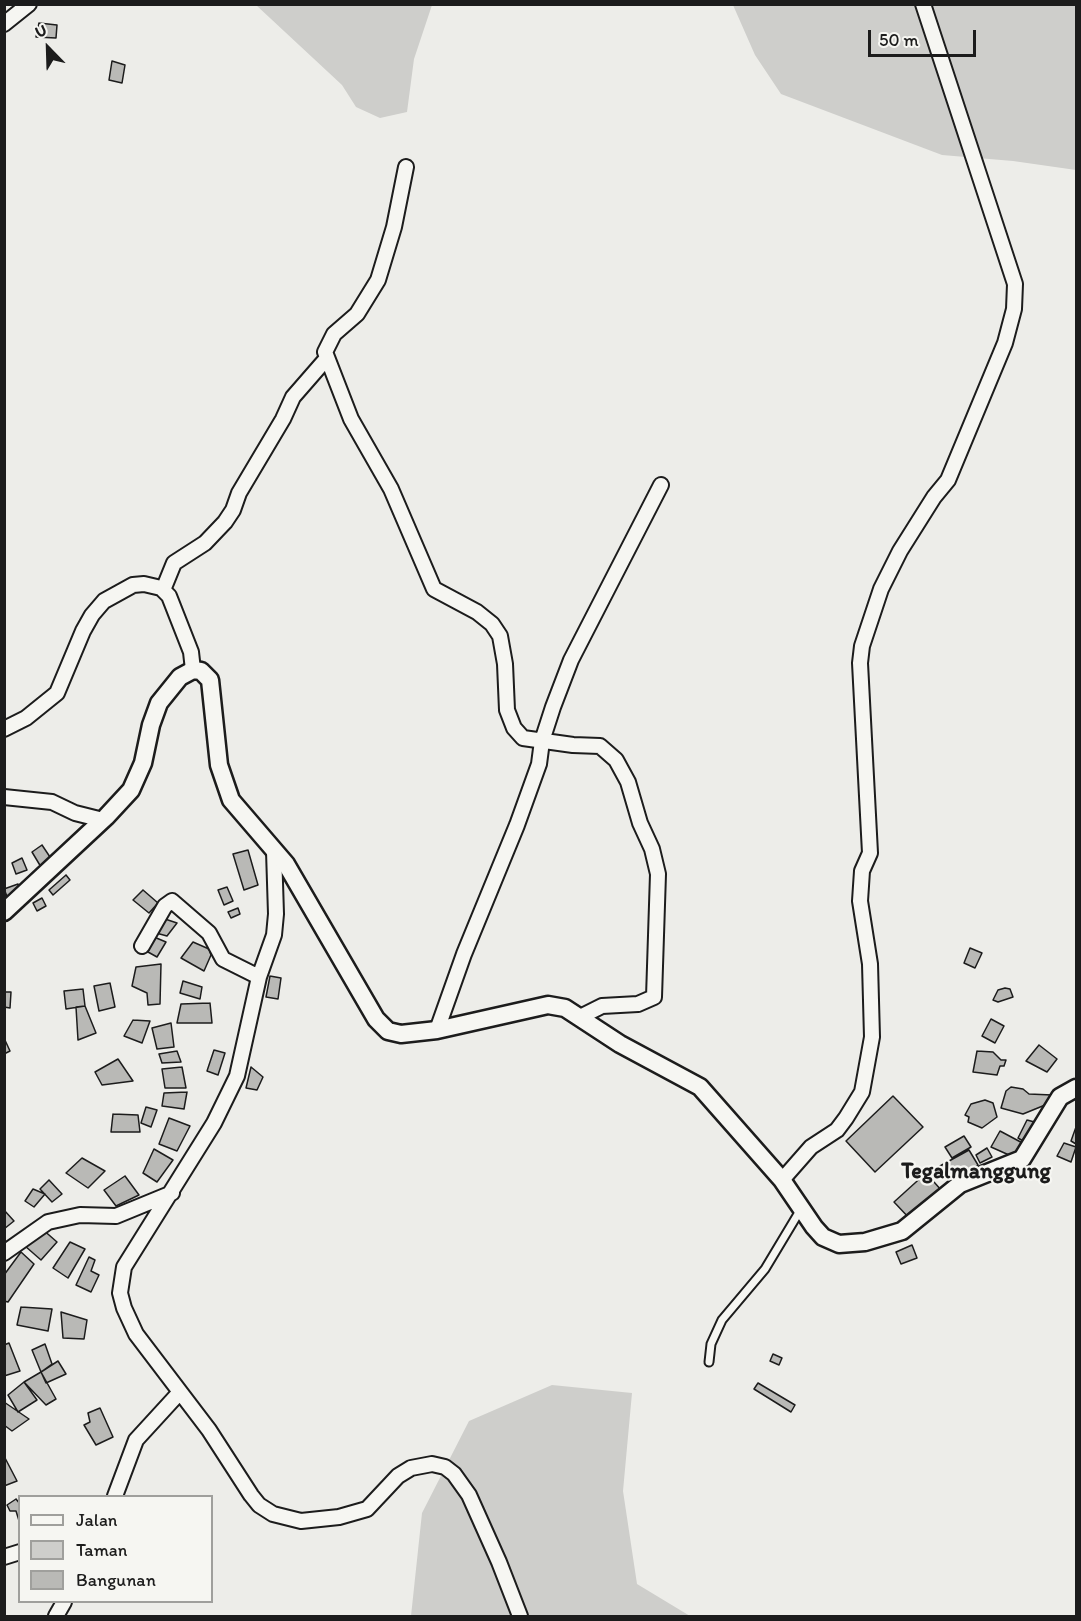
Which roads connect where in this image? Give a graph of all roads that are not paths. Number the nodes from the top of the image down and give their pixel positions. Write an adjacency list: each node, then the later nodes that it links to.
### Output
1 (29, 4): 3 (street)
2 (923, 4): 20 (street)
3 (4, 24)
4 (406, 167): 5 (street)
5 (327, 358): 7 (street); 10 (street)
6 (661, 485): 10 (street)
7 (163, 590): 8 (street); 9 (street)
8 (193, 670): 12 (street); 13 (street)
9 (4, 729)
10 (542, 741): 17 (street); 18 (street)
11 (4, 797): 12 (street)
12 (103, 820): 14 (street)
13 (274, 851): 16 (street); 18 (street)
14 (4, 912)
15 (142, 946): 16 (street)
16 (259, 977): 21 (street)
17 (580, 1017): 18 (street); 20 (street)
18 (437, 1030)
19 (1074, 1092): 22 (street)
20 (782, 1180): 22 (street)
21 (171, 1193): 23 (street); 25 (street)
22 (801, 1209): 24 (lane)
23 (4, 1253)
24 (709, 1362)
25 (180, 1392): 26 (street); 29 (street)
26 (116, 1495)
27 (64, 1603): 28 (street)
28 (57, 1617)
29 (520, 1617)

